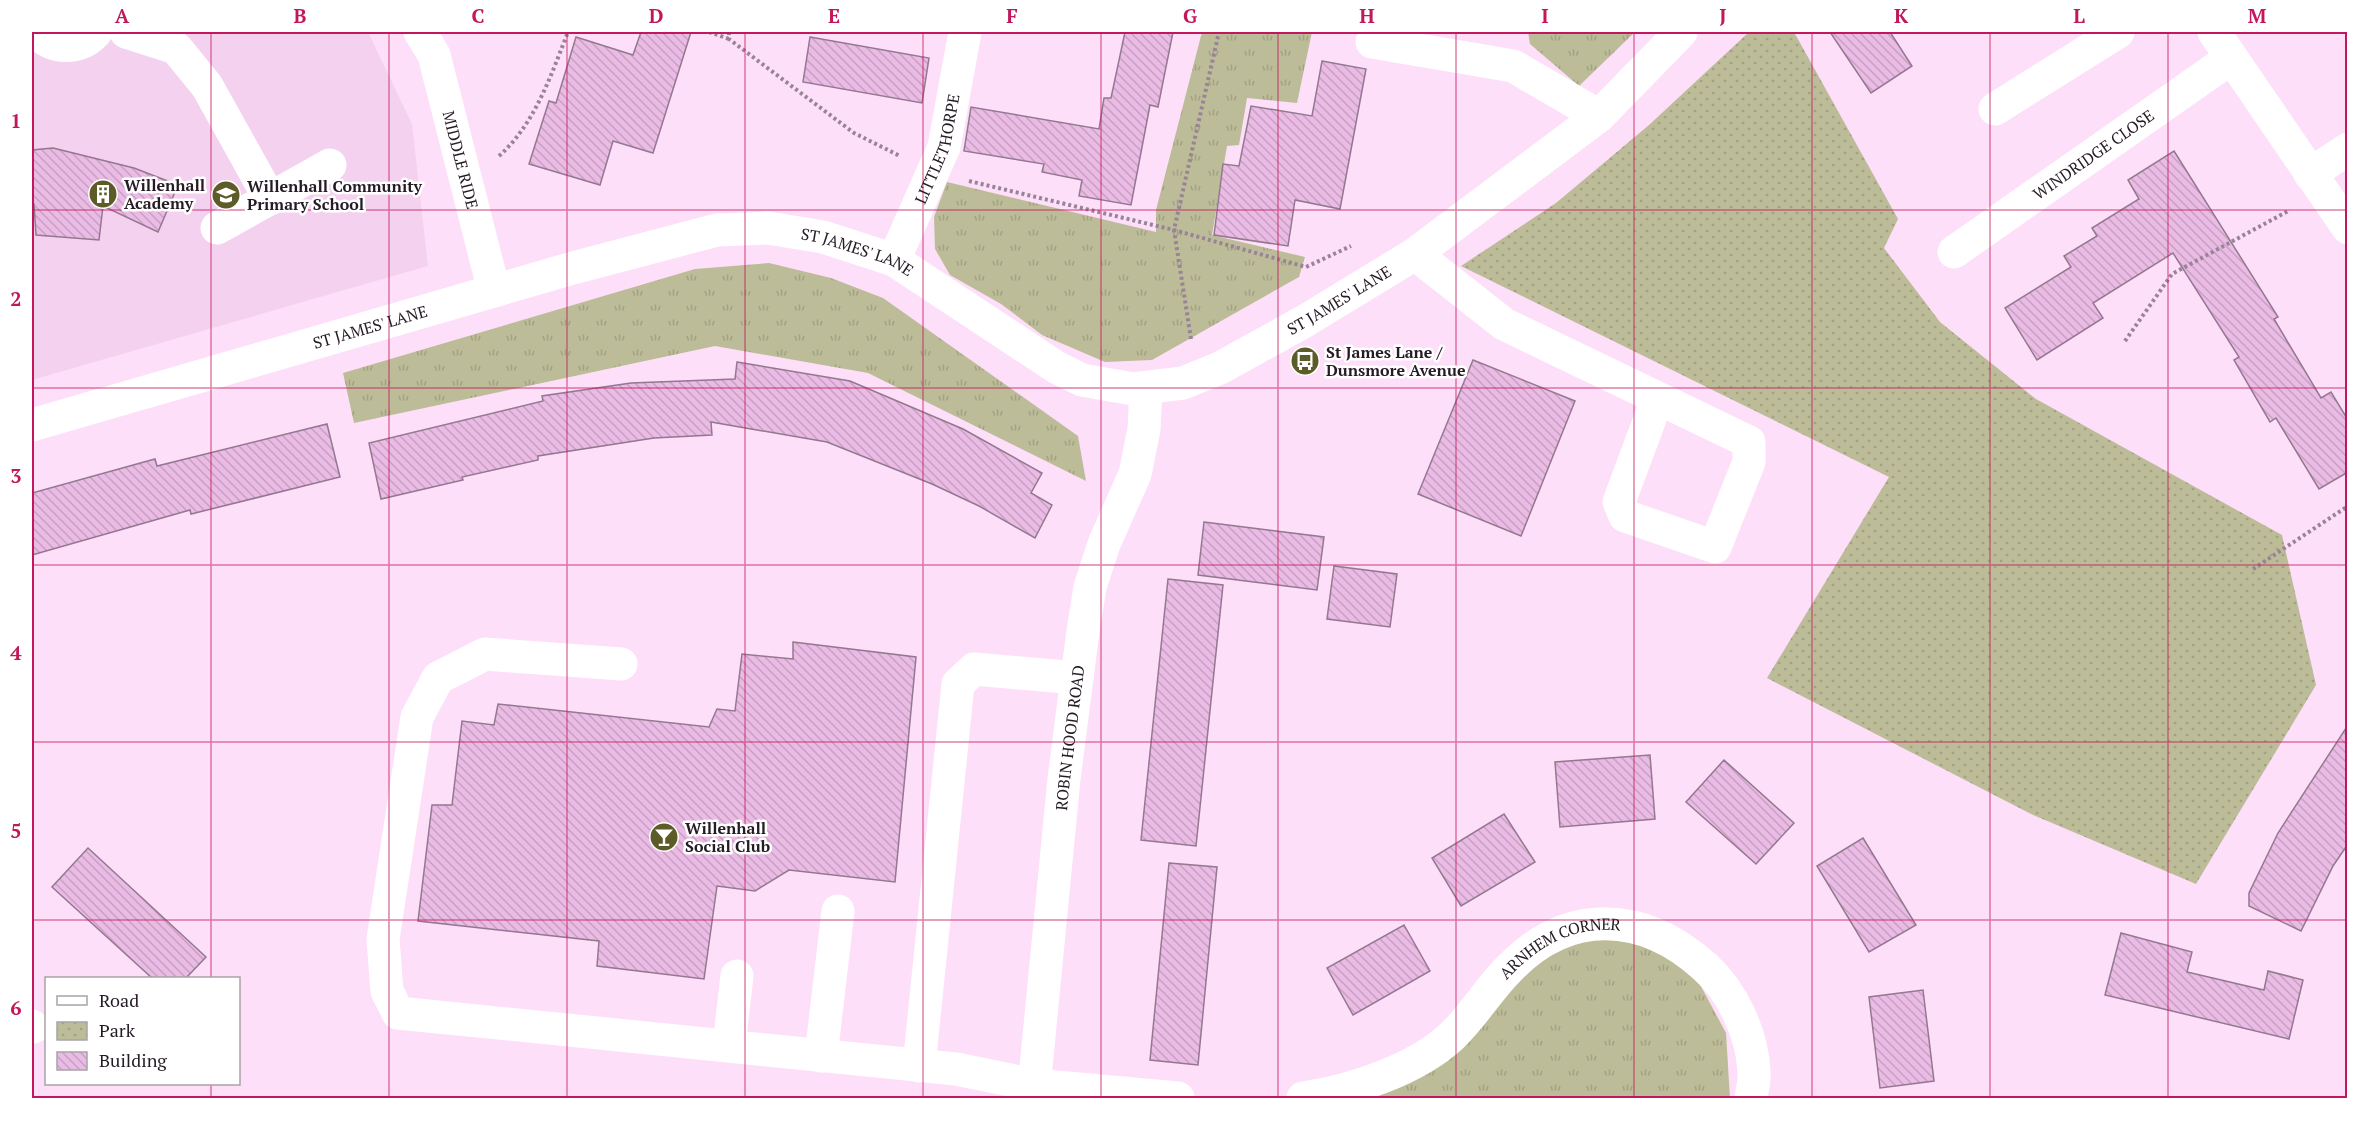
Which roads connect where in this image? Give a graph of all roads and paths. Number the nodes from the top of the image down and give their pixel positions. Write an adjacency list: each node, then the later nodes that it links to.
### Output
1 (37, 32): 2 (street)
2 (96, 32)
3 (126, 32): 22 (street)
4 (420, 32): 21 (street, MIDDLE RIDE)
5 (568, 32): 21 (path)
6 (709, 32): 12 (path)
7 (729, 32): 12 (path)
8 (965, 32): 19 (street, LITTLETHORPE)
9 (1219, 32): 25 (path)
10 (1681, 32): 16 (street, ST JAMES' LANE)
11 (2118, 32): 15 (street)
12 (729, 39): 19 (path)
13 (1372, 42): 16 (street)
14 (2223, 45): 20 (street); 27 (street, WINDRIDGE CLOSE)
15 (1995, 109)
16 (1599, 116): 28 (street, ST JAMES' LANE)
17 (2348, 150): 20 (street)
18 (330, 165): 22 (street)
19 (932, 173): 25 (path); 29 (street, LITTLETHORPE)
20 (2316, 183): 24 (street); 31 (path)
21 (467, 184): 30 (street, MIDDLE RIDE)
22 (270, 199): 23 (street)
23 (217, 228)
24 (2348, 228)
25 (1174, 230): 26 (path); 32 (path)
26 (1359, 242)
27 (1954, 252)
28 (1415, 254): 32 (street, ST JAMES' LANE); 34 (street)
29 (894, 260): 30 (street, ST JAMES' LANE); 33 (street, ST JAMES' LANE)
30 (494, 291): 35 (street, ST JAMES' LANE)
31 (2125, 341)
32 (1197, 378): 33 (street, ST JAMES' LANE)
33 (1146, 388): 39 (street, ROBIN HOOD ROAD)
34 (1651, 396): 34 (street)
35 (32, 425)
36 (2348, 506): 37 (path)
37 (2253, 569)
38 (621, 664): 42 (street)
39 (1077, 678): 44 (street); 45 (street, ROBIN HOOD ROAD)
40 (837, 911): 43 (street)
41 (736, 976): 42 (street)
42 (729, 1045): 43 (street)
43 (821, 1056): 44 (street)
44 (920, 1066): 45 (street)
45 (1034, 1092): 46 (street)
46 (1179, 1098)
47 (1303, 1098): 48 (street, ARNHEM CORNER)
48 (1751, 1098)

